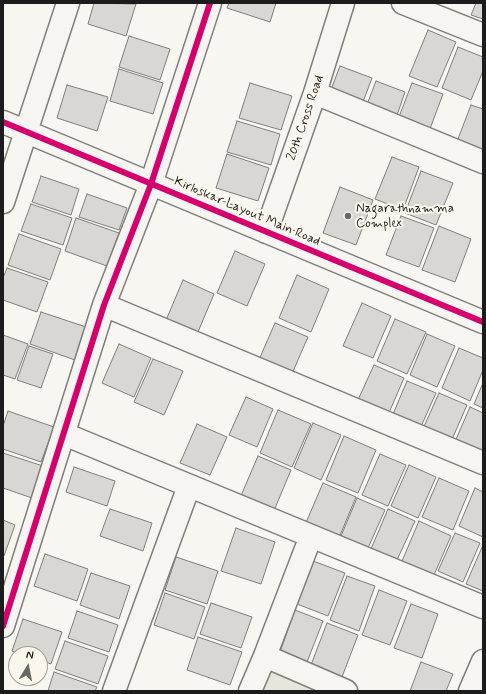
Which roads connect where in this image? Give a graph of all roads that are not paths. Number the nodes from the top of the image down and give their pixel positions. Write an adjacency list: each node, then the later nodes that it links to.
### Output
1 (68, 3): 8 (street)
2 (210, 3): 10 (street)
3 (343, 3): 6 (street, 20th Cross Road)
4 (403, 3): 5 (street)
5 (483, 36)
6 (315, 93): 9 (street); 12 (street, 20th Cross Road)
7 (3, 122): 8 (street, Kirloskar Layout Main Road)
8 (26, 132): 10 (street, Kirloskar Layout Main Road); 11 (street)
9 (483, 162)
10 (151, 184): 12 (street, Kirloskar Layout Main Road); 13 (street)
11 (3, 202)
12 (266, 232): 14 (street, Kirloskar Layout Main Road)
13 (104, 305): 15 (street); 16 (street)
14 (483, 322)
15 (64, 434): 17 (street); 20 (street)
16 (483, 463)
17 (189, 486): 18 (street); 23 (street)
18 (311, 536): 19 (street); 21 (street)
19 (483, 607)
20 (3, 626)
21 (265, 656): 24 (street); 25 (street)
22 (483, 661): 26 (street)
23 (114, 691)
24 (250, 691)
25 (346, 691)
26 (470, 691)

